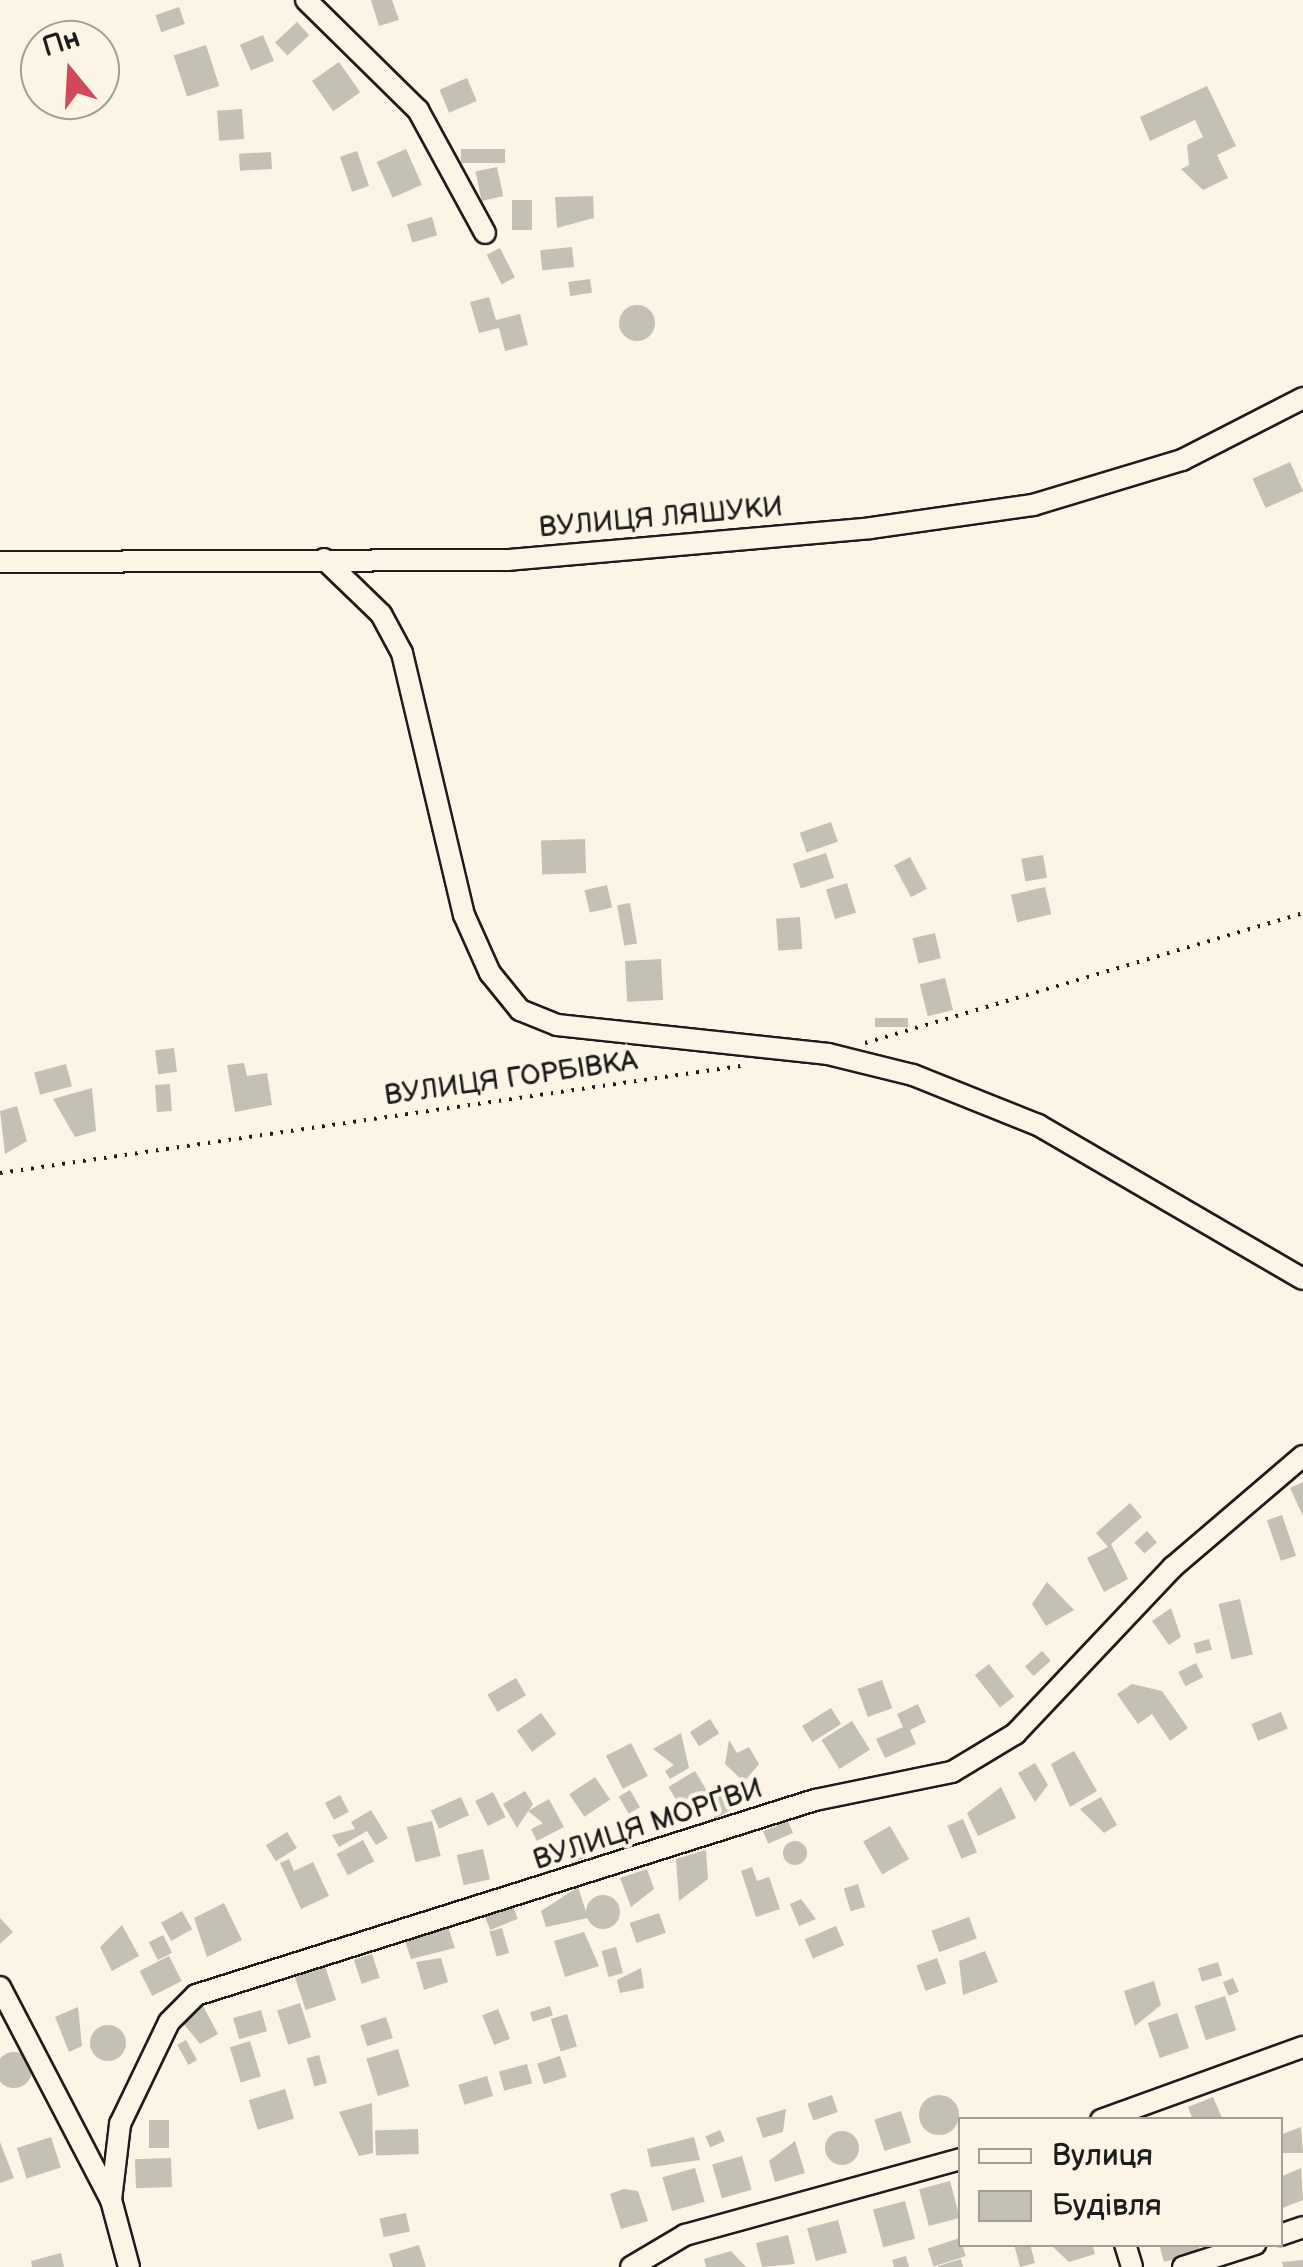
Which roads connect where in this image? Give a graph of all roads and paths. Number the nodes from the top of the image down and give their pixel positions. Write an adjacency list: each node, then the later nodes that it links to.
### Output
1 (306, 0): 2 (street)
2 (485, 234)
3 (1303, 398): 4 (street, ВУЛИЦЯ ЛЯШУКИ)
4 (324, 559): 5 (street, ВУЛИЦЯ ЛЯШУКИ); 7 (street)
5 (0, 562)
6 (1303, 913): 7 (path)
7 (828, 1054): 10 (street)
8 (769, 1062): 9 (path, ВУЛИЦЯ ГОРБІВКА)
9 (0, 1173)
10 (1303, 1280)
11 (1303, 1456): 16 (street, ВУЛИЦЯ МОРҐВИ)
12 (0, 1987): 16 (street)
13 (1303, 2047): 14 (street)
14 (1108, 2117)
15 (958, 2160): 19 (street)
16 (110, 2200): 18 (street, ВУЛИЦЯ МОРҐВИ)
17 (1246, 2247): 20 (street)
18 (128, 2267)
19 (631, 2267)
20 (1184, 2267)

